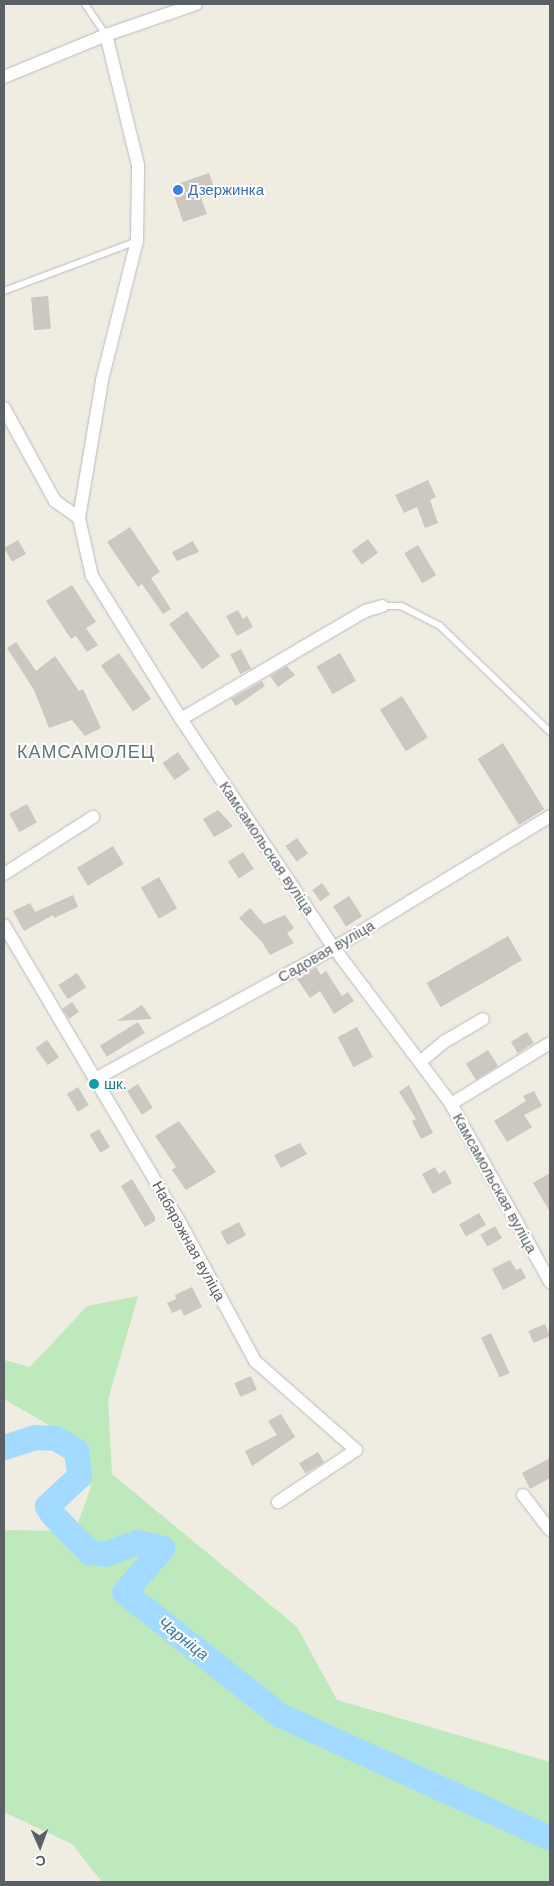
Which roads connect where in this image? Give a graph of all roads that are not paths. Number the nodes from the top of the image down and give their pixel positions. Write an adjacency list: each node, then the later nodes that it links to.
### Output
1 (85, 4): 3 (lane)
2 (196, 4): 3 (street)
3 (106, 35): 4 (street); 5 (street)
4 (4, 77)
5 (137, 241): 6 (lane); 8 (street)
6 (4, 291)
7 (4, 408): 8 (street)
8 (79, 518): 10 (street, Камсамольская вуліца)
9 (382, 606): 10 (street); 11 (lane)
10 (181, 719): 16 (street, Камсамольская вуліца)
11 (550, 732)
12 (550, 816): 16 (street, Садовая вуліца)
13 (94, 817): 14 (street)
14 (4, 874)
15 (4, 925): 20 (street, Набярэжная вуліца)
16 (334, 948): 19 (street, Камсамольская вуліца); 20 (street, Садовая вуліца)
17 (483, 1019): 19 (street)
18 (550, 1043): 21 (street)
19 (420, 1062): 21 (street, Камсамольская вуліца)
20 (97, 1078): 24 (street, Набярэжная вуліца)
21 (451, 1104): 22 (street, Камсамольская вуліца)
22 (550, 1282)
23 (523, 1495): 25 (street)
24 (278, 1502)
25 (550, 1530)

